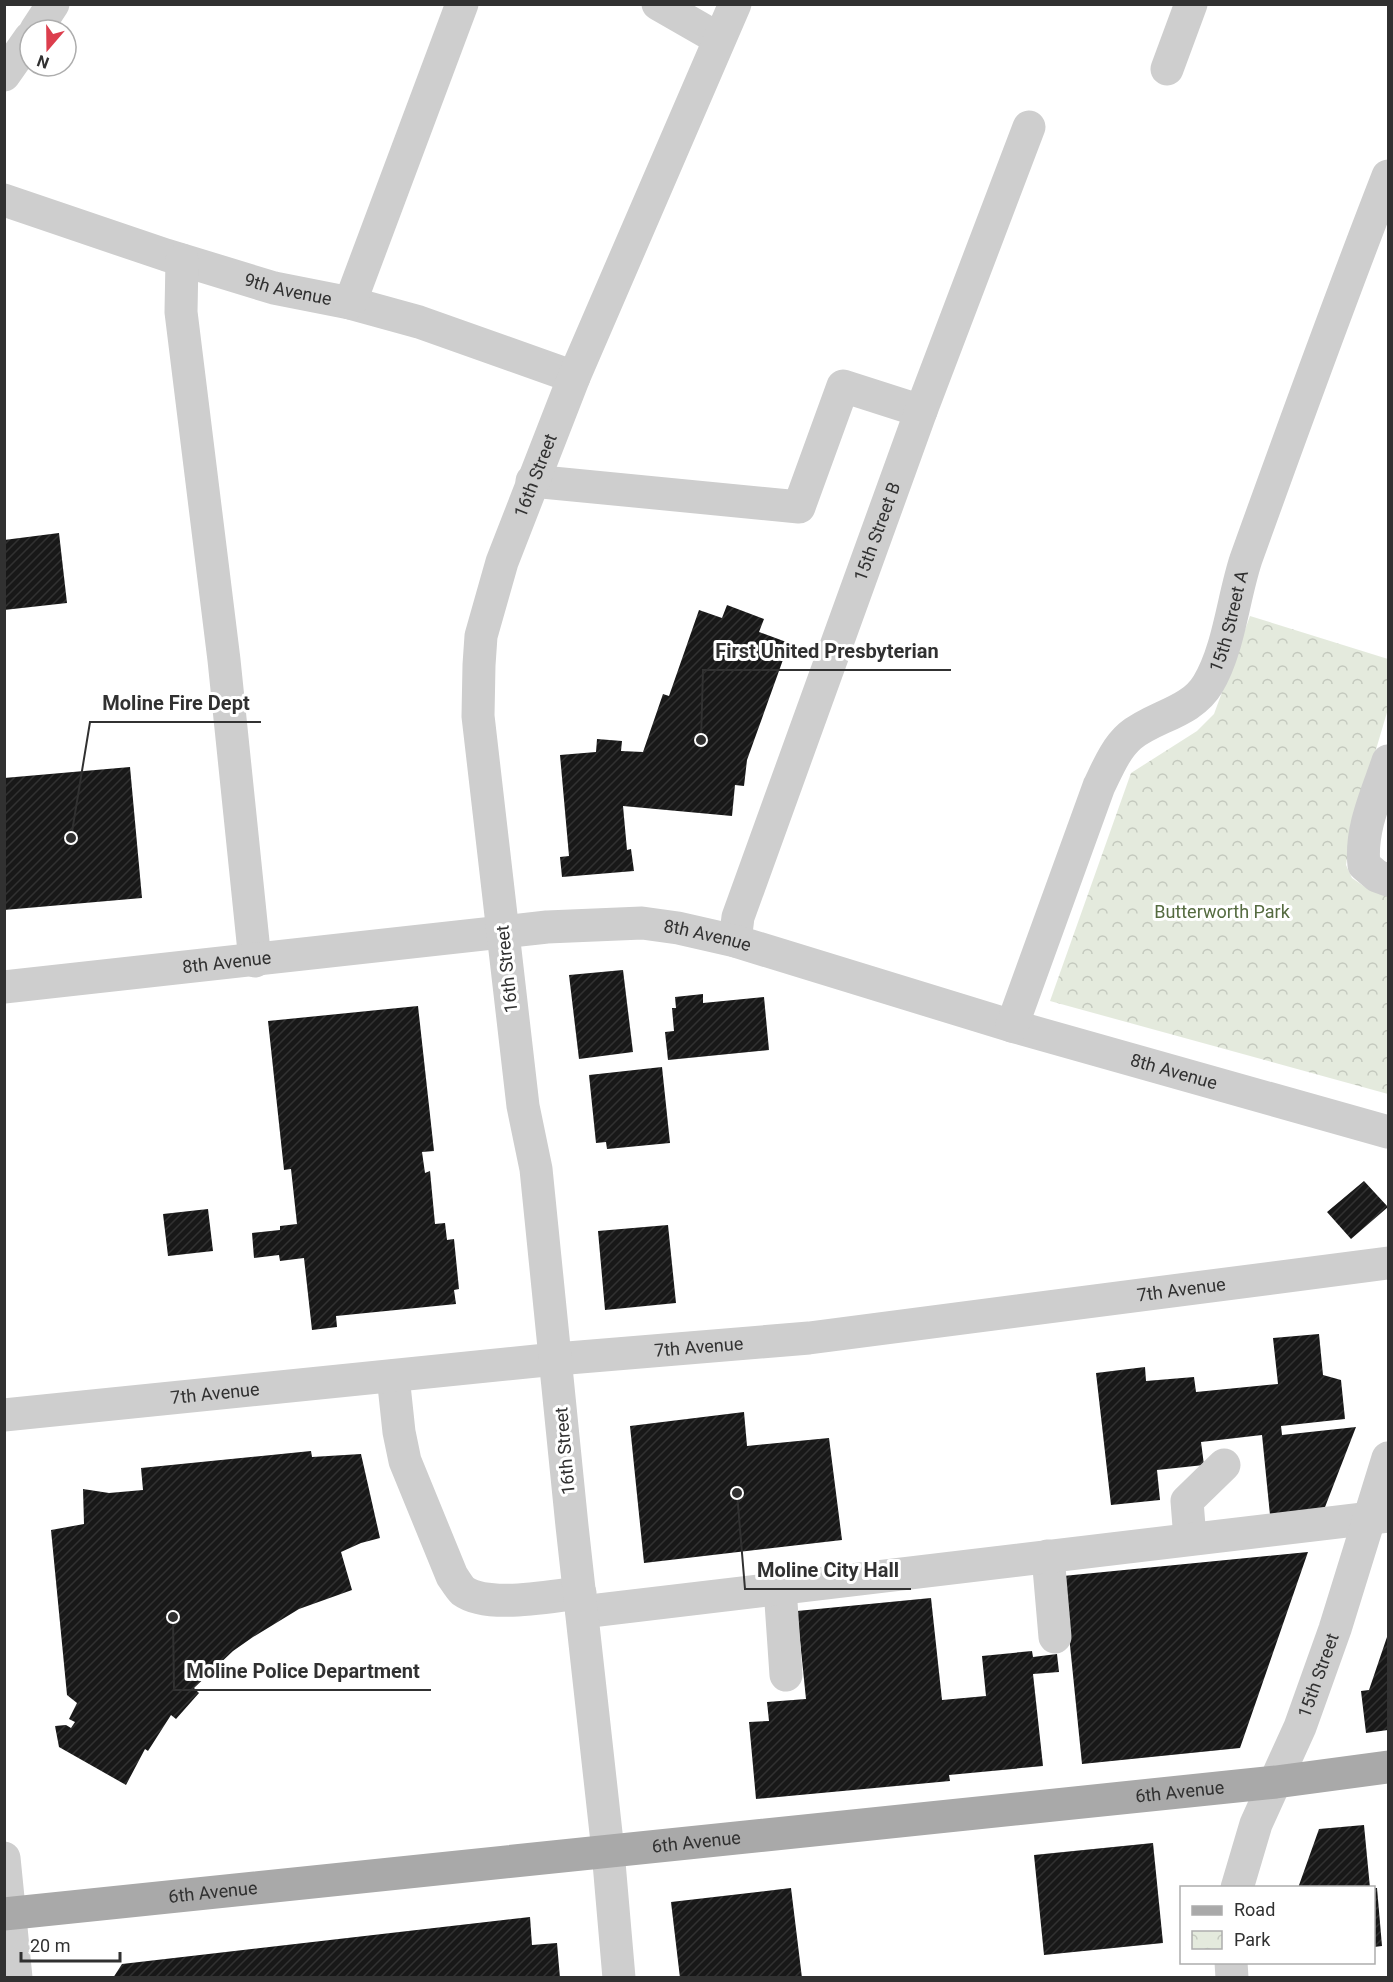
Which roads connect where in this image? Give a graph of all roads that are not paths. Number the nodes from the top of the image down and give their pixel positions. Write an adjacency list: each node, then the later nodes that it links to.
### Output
1 (53, 4): 6 (street)
2 (462, 4): 16 (street)
3 (658, 4): 7 (street)
4 (735, 4): 7 (street, 16th Street)
5 (1191, 4): 9 (street)
6 (44, 18)
7 (719, 39): 17 (street, 16th Street)
8 (18, 55): 10 (street)
9 (1167, 69)
10 (4, 75)
11 (1029, 127): 18 (street, 15th Street B)
12 (1389, 176): 14 (street, 15th Street A)
13 (4, 200): 15 (street, 9th Avenue)
14 (1382, 210): 26 (street, 15th Street A)
15 (182, 260): 16 (street, 9th Avenue); 24 (street)
16 (350, 303): 17 (street, 9th Avenue)
17 (574, 377): 19 (street, 16th Street)
18 (921, 411): 19 (street); 23 (street, 15th Street B)
19 (532, 481): 22 (street, 16th Street)
20 (1389, 761): 21 (street)
21 (1389, 880)
22 (503, 932): 23 (street, 8th Avenue); 24 (street, 8th Avenue); 29 (street, 16th Street)
23 (735, 941): 26 (street, 8th Avenue)
24 (255, 961): 25 (street, 8th Avenue)
25 (4, 987)
26 (1012, 1026): 27 (street, 8th Avenue)
27 (1389, 1132)
28 (1389, 1263): 29 (street, 7th Avenue)
29 (556, 1359): 30 (street, 7th Avenue); 38 (street, 16th Street)
30 (393, 1376): 31 (street, 7th Avenue); 38 (street)
31 (4, 1415)
32 (1389, 1458): 34 (street, 15th Street)
33 (1224, 1464): 35 (street)
34 (1380, 1517): 35 (street); 42 (street, 15th Street)
35 (1190, 1539): 36 (street)
36 (1047, 1556): 37 (street); 39 (street)
37 (780, 1588): 38 (street); 40 (street)
38 (581, 1603): 43 (street, 16th Street)
39 (1055, 1637)
40 (786, 1675)
41 (1389, 1767): 42 (main road, 6th Avenue)
42 (1276, 1782): 43 (main road, 6th Avenue); 45 (street, 15th Street)
43 (608, 1851): 46 (main road, 6th Avenue); 48 (street, 16th Street)
44 (4, 1858): 46 (street)
45 (1237, 1886)
46 (8, 1913): 47 (street)
47 (16, 1977)
48 (619, 1977)

